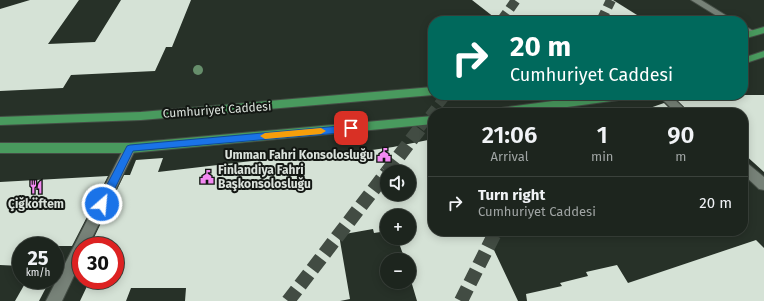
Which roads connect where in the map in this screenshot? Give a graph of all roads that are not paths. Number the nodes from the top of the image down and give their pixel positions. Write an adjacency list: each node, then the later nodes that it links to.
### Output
1 (695, 0): 2 (street)
2 (722, 16)
3 (764, 30): 4 (main road)
4 (748, 35): 5 (main road)
5 (764, 41)
6 (764, 54): 7 (main road)
7 (748, 59)
8 (428, 92): 14 (main road, Cumhuriyet Caddesi)
9 (589, 100): 11 (main road)
10 (669, 100): 12 (street)
11 (531, 108)
12 (677, 108)
13 (428, 120): 16 (main road)
14 (0, 121)
15 (0, 148): 16 (main road)
16 (130, 148): 19 (street)
17 (748, 171): 18 (street)
18 (764, 185)
19 (86, 237)
20 (72, 264): 21 (street)
21 (54, 301)

